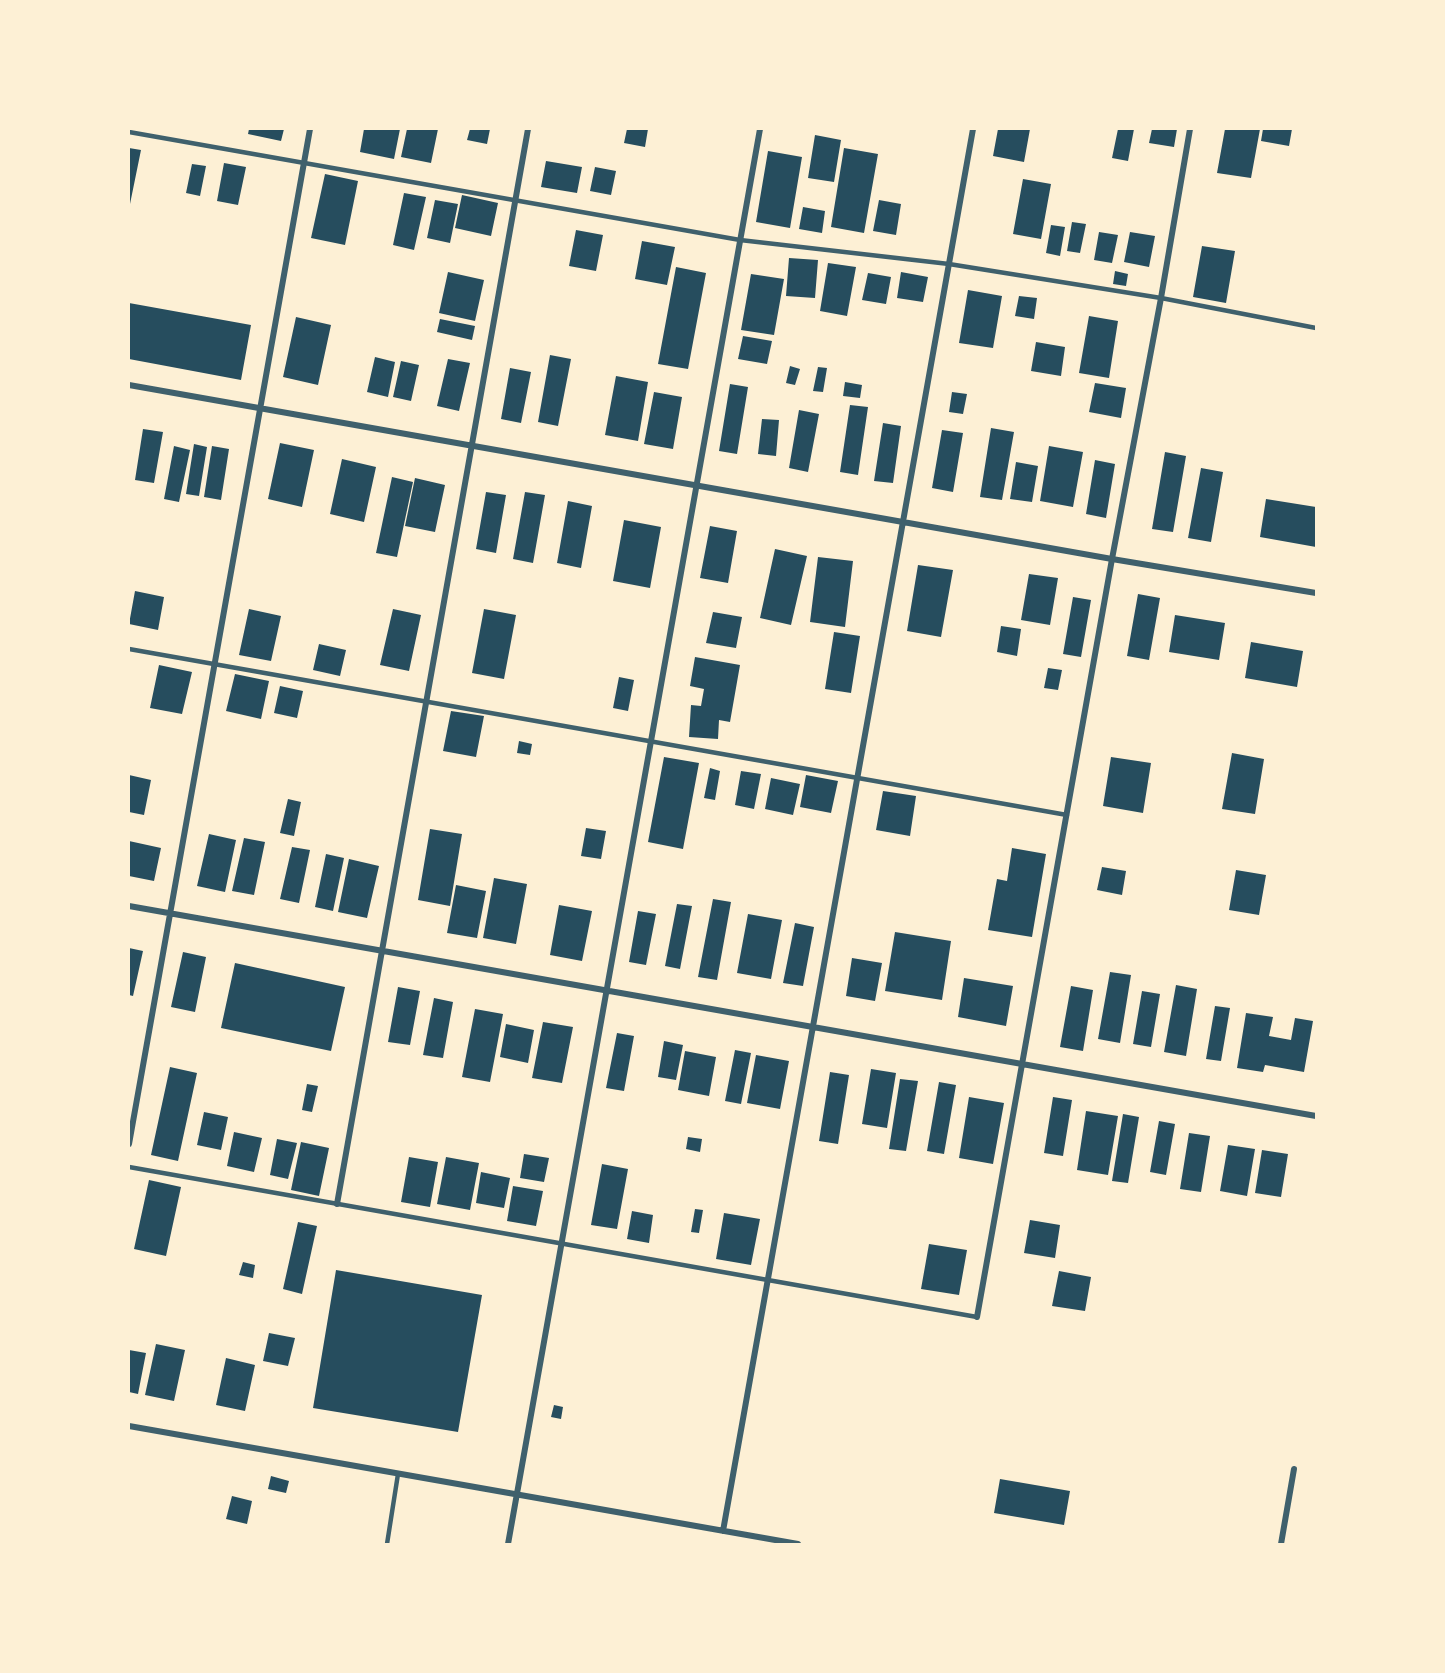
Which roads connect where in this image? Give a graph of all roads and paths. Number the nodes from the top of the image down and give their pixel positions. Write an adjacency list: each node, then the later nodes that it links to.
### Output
1 (310, 129): 7 (street)
2 (528, 129): 8 (street)
3 (760, 129): 9 (street)
4 (972, 129): 10 (street)
5 (1190, 129): 11 (street)
6 (129, 132): 7 (lane)
7 (304, 163): 8 (lane); 14 (street)
8 (516, 200): 9 (lane); 15 (street)
9 (740, 240): 10 (lane); 16 (street)
10 (949, 264): 11 (lane); 17 (street)
11 (1161, 298): 12 (lane); 18 (street)
12 (1316, 328)
13 (129, 385): 14 (street)
14 (260, 408): 15 (street); 21 (street)
15 (472, 446): 16 (street); 22 (street)
16 (697, 485): 17 (street); 23 (street)
17 (903, 522): 18 (street); 24 (street)
18 (1112, 559): 19 (street); 25 (street)
19 (1316, 593)
20 (129, 649): 21 (lane)
21 (215, 664): 22 (lane); 27 (street)
22 (426, 702): 23 (lane); 28 (street)
23 (651, 741): 24 (lane); 29 (street)
24 (857, 778): 25 (lane); 30 (street)
25 (1067, 815): 31 (street)
26 (129, 906): 27 (street)
27 (170, 913): 28 (street); 33 (street)
28 (382, 951): 29 (street); 35 (street)
29 (607, 990): 30 (street); 36 (street)
30 (813, 1027): 31 (street); 37 (street)
31 (1022, 1064): 32 (street); 38 (street)
32 (1316, 1116)
33 (129, 1144)
34 (129, 1167): 35 (lane)
35 (337, 1204): 36 (lane)
36 (562, 1243): 37 (lane); 42 (street)
37 (767, 1280): 38 (lane); 43 (street)
38 (977, 1317)
39 (129, 1426): 41 (street)
40 (1294, 1469): 47 (street)
41 (398, 1474): 42 (street); 44 (lane)
42 (517, 1495): 43 (street); 45 (street)
43 (723, 1531): 46 (street)
44 (387, 1544)
45 (508, 1544)
46 (798, 1544)
47 (1281, 1544)

